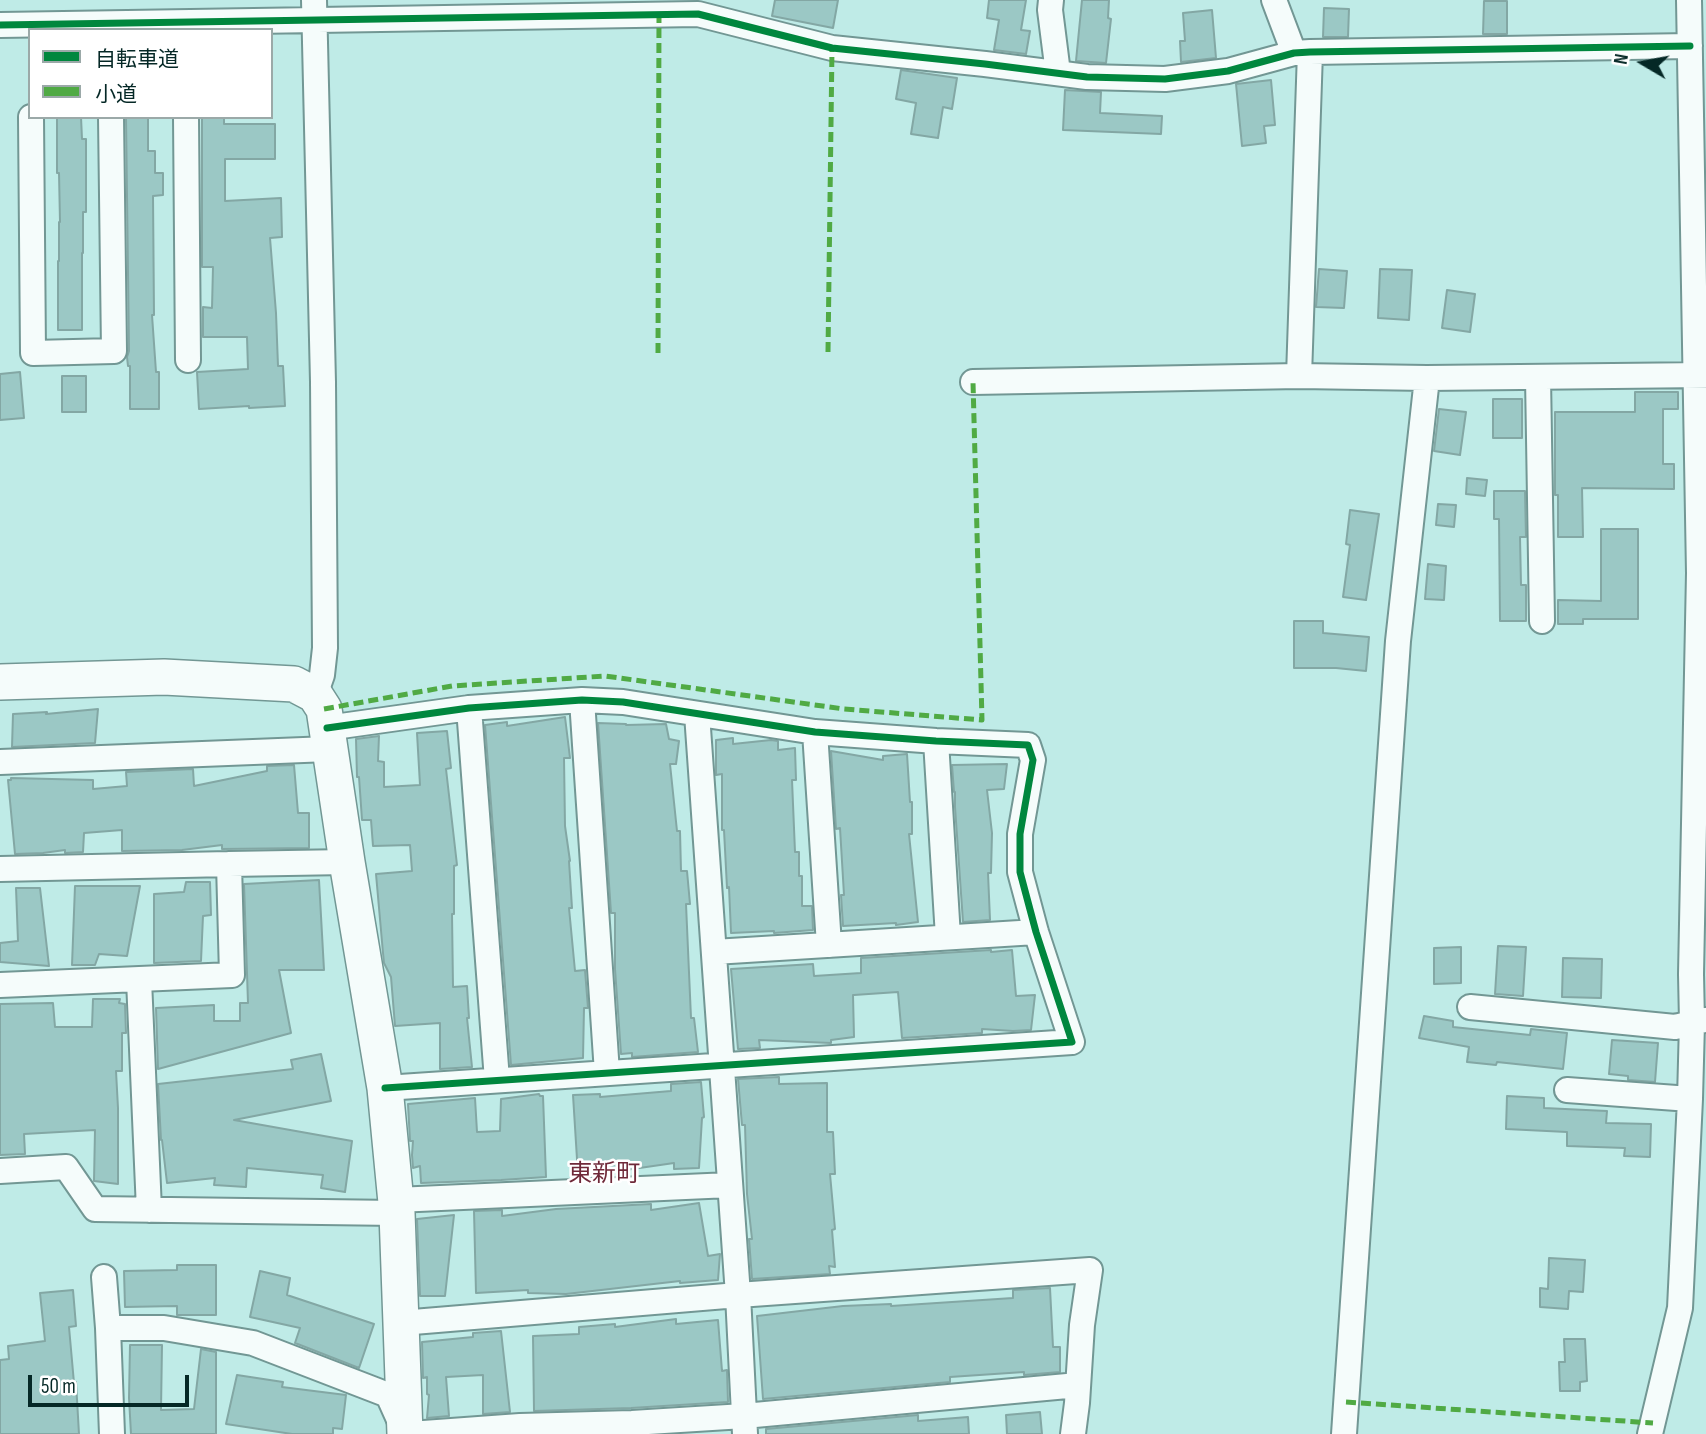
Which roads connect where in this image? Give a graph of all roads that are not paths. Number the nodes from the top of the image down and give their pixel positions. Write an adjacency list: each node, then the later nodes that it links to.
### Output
1 (1051, 0): 11 (street)
2 (1274, 0): 10 (street)
3 (1689, 0): 9 (street)
4 (314, 10): 6 (street); 11 (street); 23 (street)
5 (0, 25): 7 (street)
6 (186, 26): 8 (street)
7 (31, 27): 8 (street)
8 (110, 27)
9 (1690, 46): 10 (street); 16 (street)
10 (1302, 53): 11 (street); 17 (street)
11 (1058, 74)
12 (32, 119): 13 (street)
13 (111, 119)
14 (186, 119): 15 (street)
15 (188, 360)
16 (1701, 375): 18 (street); 34 (street)
17 (1299, 376): 19 (street); 20 (street)
18 (1538, 377): 19 (street); 21 (street)
19 (1427, 378): 65 (street)
20 (973, 382)
21 (1542, 621)
22 (0, 682): 23 (street)
23 (315, 695): 28 (street)
24 (582, 700): 25 (street); 26 (street); 44 (street)
25 (469, 708): 28 (street); 45 (street)
26 (698, 714): 27 (street); 38 (street)
27 (815, 732): 29 (street); 37 (street)
28 (328, 738): 30 (street); 31 (street)
29 (936, 741): 35 (street); 36 (street)
30 (0, 762)
31 (347, 862): 32 (street); 46 (street)
32 (229, 864): 33 (street); 39 (street)
33 (0, 869)
34 (1699, 879): 42 (street)
35 (1036, 932): 36 (street); 43 (street)
36 (948, 937): 37 (street)
37 (830, 945): 38 (street)
38 (714, 952): 43 (street)
39 (139, 980): 40 (street); 52 (street)
40 (0, 985)
41 (1470, 1007): 42 (street)
42 (1699, 1021): 48 (street)
43 (722, 1065): 44 (street); 50 (street)
44 (607, 1073): 45 (street)
45 (498, 1080): 46 (street)
46 (386, 1088): 51 (street)
47 (1567, 1090): 48 (street)
48 (1690, 1099): 54 (street)
49 (0, 1171): 52 (street)
50 (730, 1185): 51 (street); 55 (street)
51 (397, 1207): 52 (street); 56 (street)
52 (149, 1210)
53 (104, 1277): 57 (street)
54 (1694, 1282): 66 (street)
55 (738, 1295): 56 (street); 58 (street); 59 (street)
56 (401, 1323): 63 (street)
57 (108, 1328): 62 (street); 63 (street)
58 (1078, 1385): 59 (street); 64 (street)
59 (745, 1425): 60 (street)
60 (632, 1429): 61 (street)
61 (521, 1430): 63 (street)
62 (112, 1434)
63 (407, 1434)
64 (1073, 1434)
65 (1344, 1434)
66 (1650, 1434)

